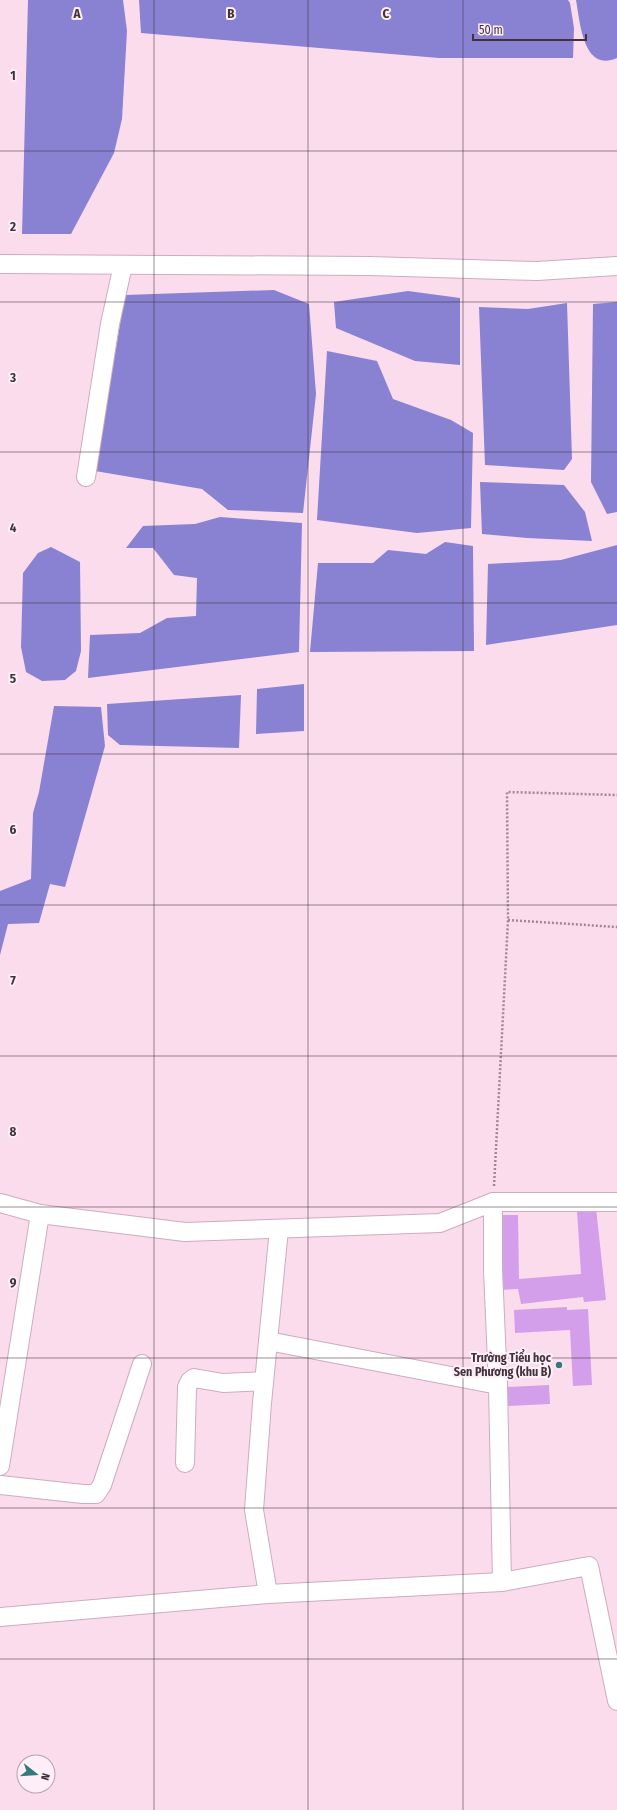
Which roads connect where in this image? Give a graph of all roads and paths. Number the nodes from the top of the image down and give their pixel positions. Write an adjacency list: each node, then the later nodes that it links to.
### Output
1 (0, 264): 2 (street)
2 (123, 266): 3 (street); 4 (street)
3 (617, 266)
4 (86, 477)
5 (617, 795): 6 (path)
6 (508, 920): 7 (path); 8 (path)
7 (617, 927)
8 (493, 1202): 9 (street); 12 (street); 16 (street)
9 (617, 1202)
10 (0, 1203): 11 (street)
11 (40, 1214): 12 (street); 18 (street)
12 (279, 1229): 13 (street)
13 (268, 1341): 15 (street); 16 (street)
14 (142, 1364): 19 (street)
15 (264, 1381): 17 (street); 21 (street)
16 (498, 1385): 20 (street)
17 (185, 1463)
18 (0, 1466)
19 (0, 1485)
20 (502, 1582): 21 (street); 23 (street)
21 (268, 1594): 22 (street)
22 (0, 1617)
23 (617, 1701)

